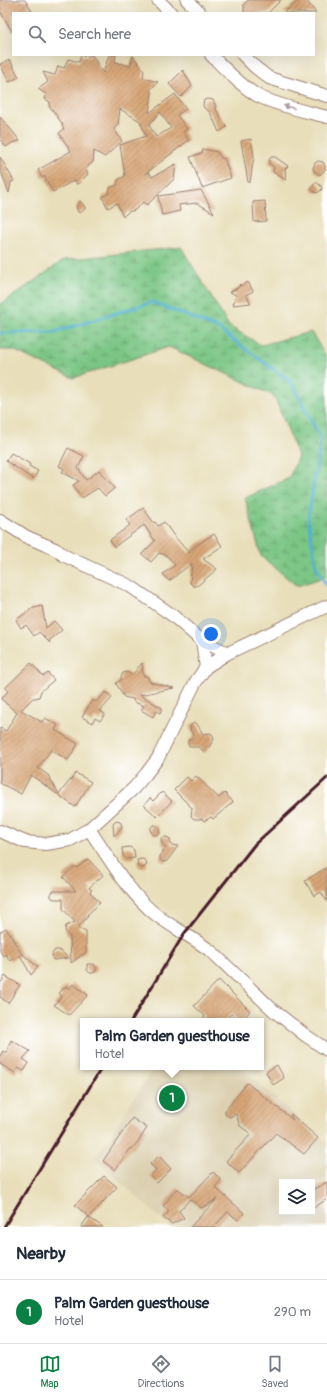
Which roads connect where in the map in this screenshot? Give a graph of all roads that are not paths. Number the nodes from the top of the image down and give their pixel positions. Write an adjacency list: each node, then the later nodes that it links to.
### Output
1 (158, 0): 3 (street)
2 (187, 0): 4 (street)
3 (170, 12)
4 (199, 12)
5 (212, 56): 8 (street, one-way to 5)
6 (244, 56): 7 (street)
7 (327, 96)
8 (327, 117)
9 (0, 520): 11 (street)
10 (327, 606): 12 (street)
11 (202, 642): 12 (street); 13 (street)
12 (228, 654): 13 (street)
13 (206, 667): 14 (street)
14 (89, 829): 15 (street); 16 (street)
15 (0, 831)
16 (327, 1050)

